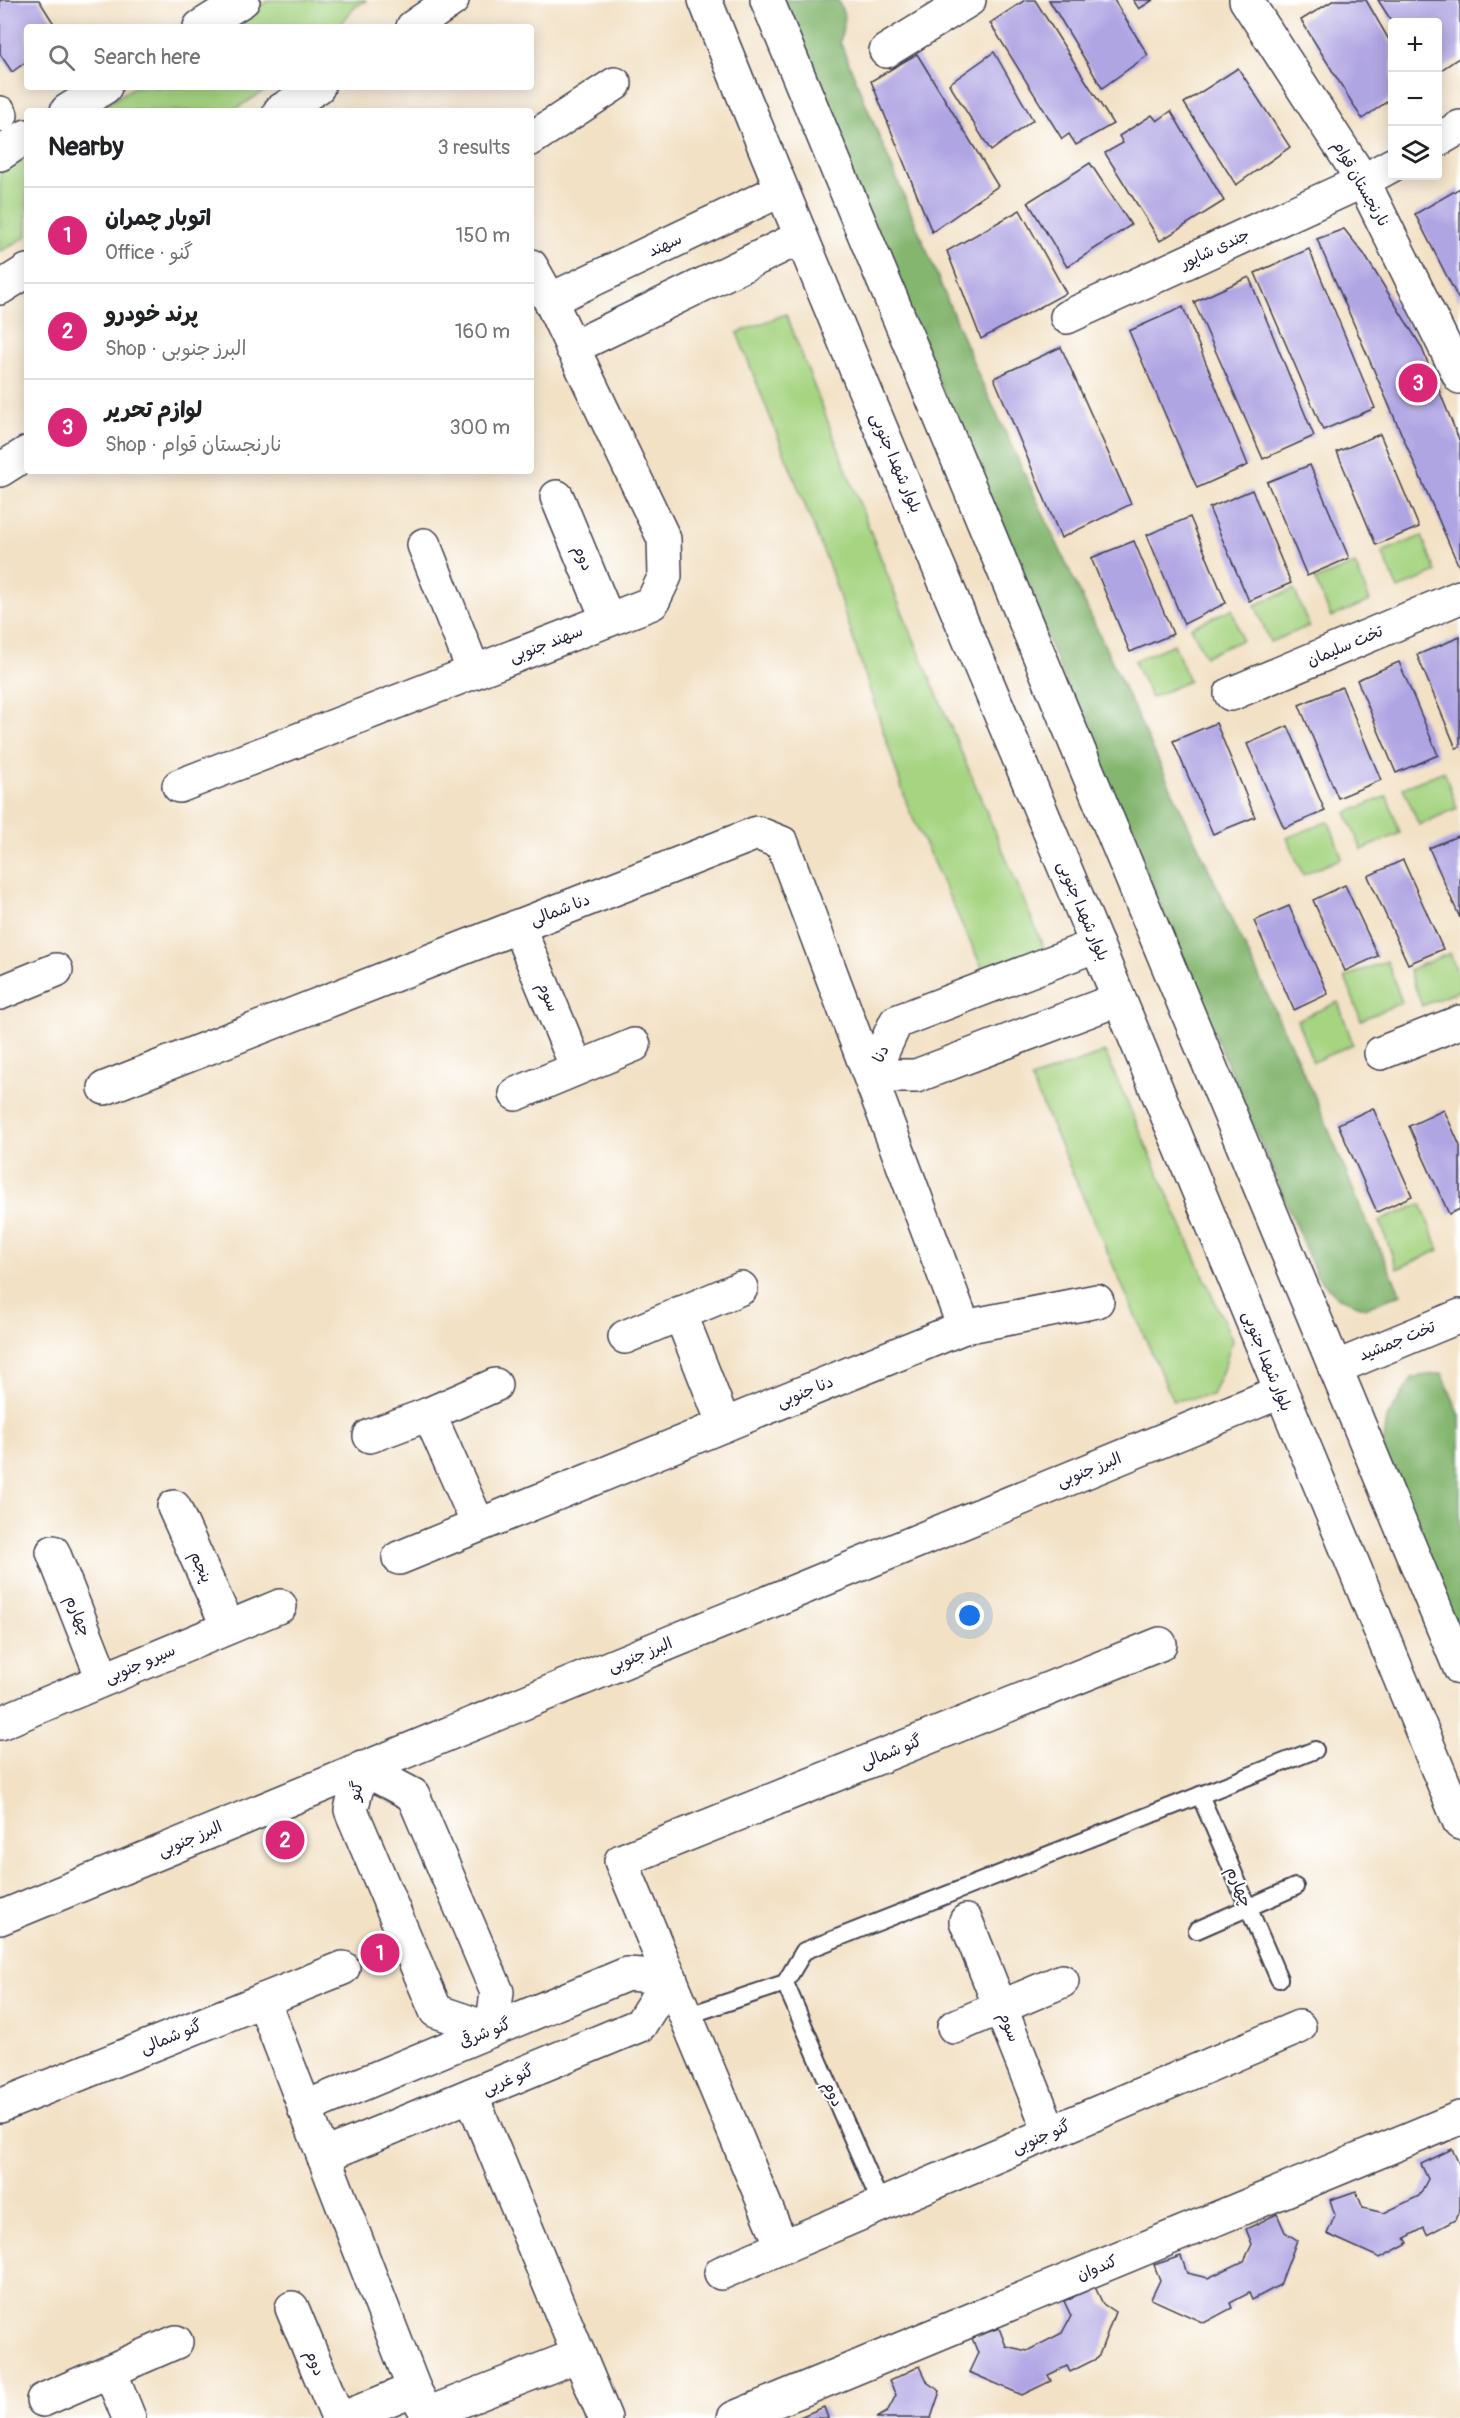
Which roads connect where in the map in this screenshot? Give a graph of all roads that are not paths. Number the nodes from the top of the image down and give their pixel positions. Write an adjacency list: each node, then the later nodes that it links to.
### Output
1 (243, 0): 7 (street)
2 (452, 0): 8 (street)
3 (705, 0): 22 (street, بلوار شهدا جنوبی)
4 (767, 0): 58 (street)
5 (969, 0): 9 (street)
6 (1246, 0): 21 (street, نارنجستان قوام)
7 (205, 24)
8 (417, 24)
9 (886, 51)
10 (615, 84): 16 (street)
11 (100, 90): 13 (street)
12 (313, 90): 14 (street)
13 (72, 108)
14 (285, 108)
15 (1460, 127): 17 (street)
16 (534, 137)
17 (1442, 137)
18 (24, 138): 19 (street)
19 (0, 153)
20 (1388, 167): 21 (street)
21 (1363, 182): 28 (street, جندی شاپور); 30 (street, نارنجستان قوام)
22 (781, 190): 23 (street, بلوار شهدا جنوبی); 27 (street, سهند)
23 (801, 237): 29 (street); 41 (street, بلوار شهدا جنوبی)
24 (534, 271): 27 (street, سهند جنوبی)
25 (24, 273): 26 (street)
26 (0, 288)
27 (550, 300): 29 (street, سهند جنوبی)
28 (1067, 318)
29 (572, 348): 36 (street, سهند جنوبی)
30 (1460, 377)
31 (24, 455): 32 (street)
32 (0, 470)
33 (558, 497): 36 (street, دوم)
34 (424, 545): 37 (street)
35 (1460, 597): 38 (street, تخت سلیمان)
36 (608, 620): 37 (street, سهند جنوبی)
37 (474, 672): 39 (street, سهند جنوبی)
38 (1231, 694)
39 (179, 786)
40 (518, 926): 48 (street, سوم); 49 (street, دنا شمالی); 50 (street, دنا شمالی)
41 (1097, 945): 44 (street, بلوار شهدا جنوبی); 49 (street, دنا)
42 (56, 970): 43 (street)
43 (0, 993)
44 (1119, 999): 49 (street, دنا); 60 (street, بلوار شهدا جنوبی)
45 (1460, 1022): 47 (street)
46 (634, 1045): 48 (street)
47 (1381, 1053)
48 (577, 1068): 51 (street)
49 (871, 1076): 56 (street)
50 (105, 1088)
51 (516, 1094)
52 (741, 1288): 54 (street)
53 (1097, 1300): 56 (street, دنا جنوبی)
54 (680, 1313): 57 (street); 62 (street)
55 (1460, 1316): 58 (street, تخت جمشید)
56 (964, 1327): 62 (street, دنا جنوبی)
57 (625, 1337)
58 (1335, 1368): 71 (street)
59 (495, 1385): 61 (street)
60 (1280, 1392): 75 (street, البرز جنوبی); 77 (street, بلوار شهدا جنوبی)
61 (429, 1414): 63 (street); 65 (street)
62 (724, 1425): 65 (street, دنا جنوبی)
63 (370, 1436)
64 (174, 1507): 69 (street, پنجم)
65 (478, 1524): 67 (street, دنا جنوبی)
66 (52, 1552): 72 (street, چهارم)
67 (399, 1558)
68 (280, 1606): 69 (street, سیرو جنوبی)
69 (228, 1627): 72 (street, سیرو جنوبی)
70 (1160, 1644): 84 (street, گنو شمالی)
71 (1460, 1668)
72 (103, 1679): 73 (street, سیرو جنوبی)
73 (0, 1723)
74 (1315, 1750): 76 (lane)
75 (362, 1768): 80 (street, البرز جنوبی); 93 (street, گنو); 93 (street, گنو)
76 (1200, 1795): 79 (lane, چهارم); 87 (lane)
77 (1460, 1823)
78 (1295, 1887): 79 (lane)
79 (1248, 1908): 82 (lane); 85 (lane, چهارم)
80 (0, 1918)
81 (966, 1921): 89 (street, سوم)
82 (1197, 1930)
83 (343, 1968): 88 (street, گنو شمالی)
84 (670, 1977): 90 (street); 93 (street, گنو شرقی); 94 (street, گنو غربی)
85 (1279, 1979)
86 (1062, 1981): 89 (street)
87 (785, 1983): 90 (lane); 100 (lane, دوم)
88 (263, 2000): 95 (street, گنو شمالی); 96 (street)
89 (1001, 2007): 91 (street); 98 (street, سوم)
90 (686, 2016): 101 (street)
91 (954, 2027)
92 (1299, 2027): 98 (street, گنو جنوبی)
93 (492, 2030): 96 (street, گنو شرقی)
94 (471, 2095): 99 (street, گنو غربی); 105 (street)
95 (0, 2106)
96 (304, 2108): 99 (street)
97 (1460, 2118): 113 (street, کندوان)
98 (1050, 2132): 100 (street, گنو جنوبی)
99 (323, 2156): 107 (street)
100 (881, 2204): 101 (street, گنو جنوبی)
101 (782, 2246): 102 (street, گنو جنوبی)
102 (721, 2273)
103 (292, 2308): 110 (street, دوم)
104 (176, 2342): 106 (street)
105 (579, 2355): 107 (street); 112 (street)
106 (110, 2371): 108 (street); 109 (street)
107 (414, 2389): 111 (street)
108 (43, 2400)
109 (129, 2418)
110 (338, 2418)
111 (344, 2418)
112 (605, 2418)
113 (734, 2418)

